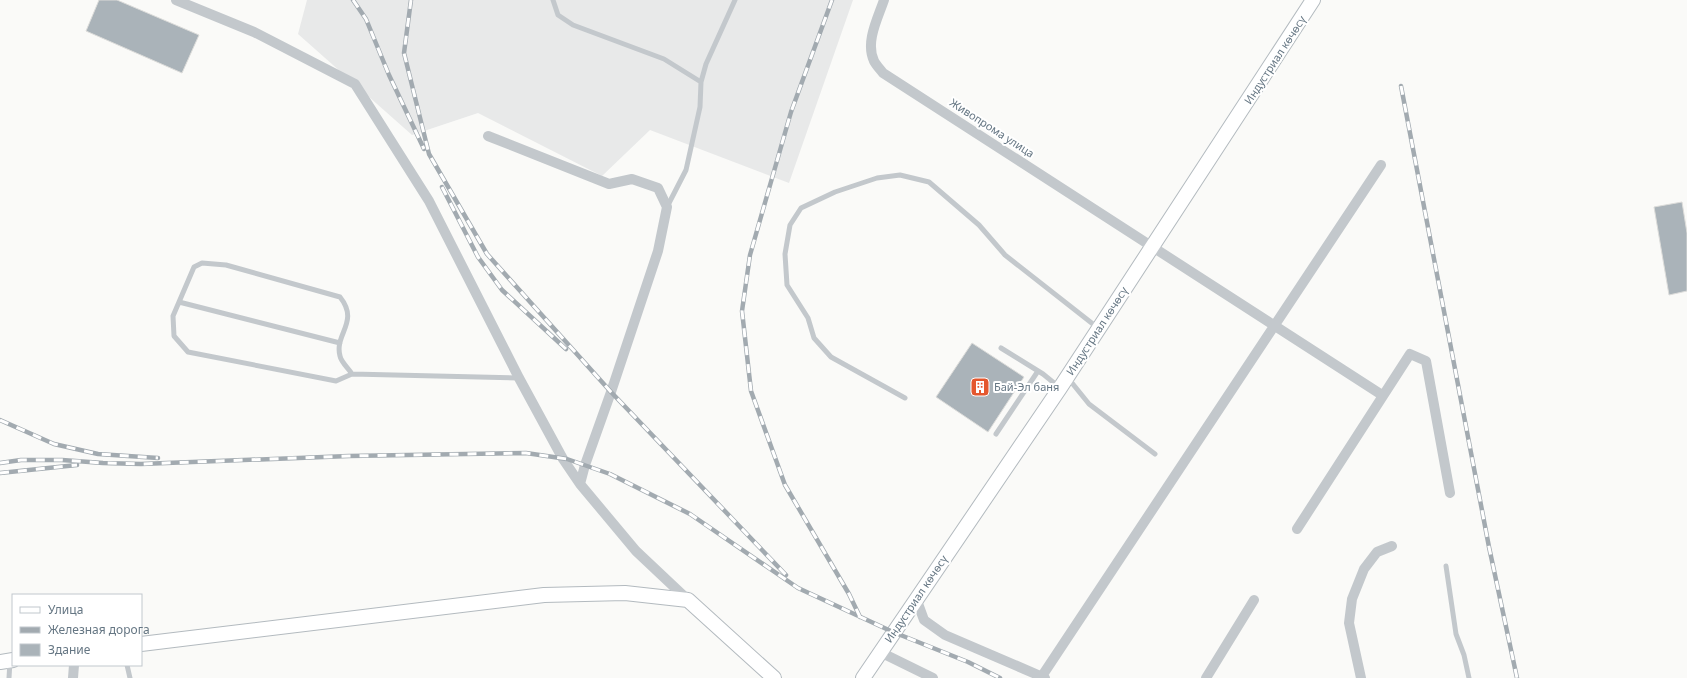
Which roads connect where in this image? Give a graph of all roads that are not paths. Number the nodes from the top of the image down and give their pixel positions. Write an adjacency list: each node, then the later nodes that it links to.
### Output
1 (176, 0): 18 (street)
2 (553, 0): 6 (lane)
3 (735, 0): 6 (lane)
4 (884, 0): 10 (street, Живопрома улица)
5 (1313, 0): 10 (main road, Индустриал көчөсү)
6 (701, 82): 9 (lane)
7 (488, 136): 9 (street)
8 (1381, 165): 12 (street)
9 (667, 207): 24 (street)
10 (1153, 246): 12 (street, Живопрома улица); 13 (main road, Индустриал көчөсү)
11 (179, 302): 14 (lane); 14 (lane); 17 (lane)
12 (1275, 325): 20 (street, Живопрома улица); 37 (street)
13 (1099, 329): 19 (main road, Индустриал көчөсү); 21 (lane)
14 (340, 344): 17 (lane)
15 (1001, 348): 16 (lane)
16 (1038, 371): 19 (lane); 22 (lane)
17 (352, 374): 18 (lane)
18 (519, 378): 24 (street)
19 (1063, 382): 23 (lane); 29 (main road, Индустриал көчөсү)
20 (1382, 395): 25 (street); 26 (street)
21 (905, 398)
22 (996, 434)
23 (1155, 454)
24 (580, 484): 30 (street)
25 (1450, 493)
26 (1297, 529)
27 (1392, 546): 45 (street)
28 (1446, 566): 46 (lane)
29 (916, 598): 33 (main road, Индустриал көчөсү); 37 (street)
30 (688, 600): 32 (main road); 41 (main road)
31 (1254, 600): 44 (street)
32 (142, 644)
33 (880, 652): 42 (main road, Индустриал көчөсү); 43 (street)
34 (8, 660): 38 (lane)
35 (74, 666): 39 (street)
36 (127, 666): 40 (lane)
37 (1043, 677)
38 (9, 678)
39 (73, 678)
40 (130, 678)
41 (774, 678)
42 (863, 678)
43 (933, 678)
44 (1206, 678)
45 (1361, 678)
46 (1469, 678)

